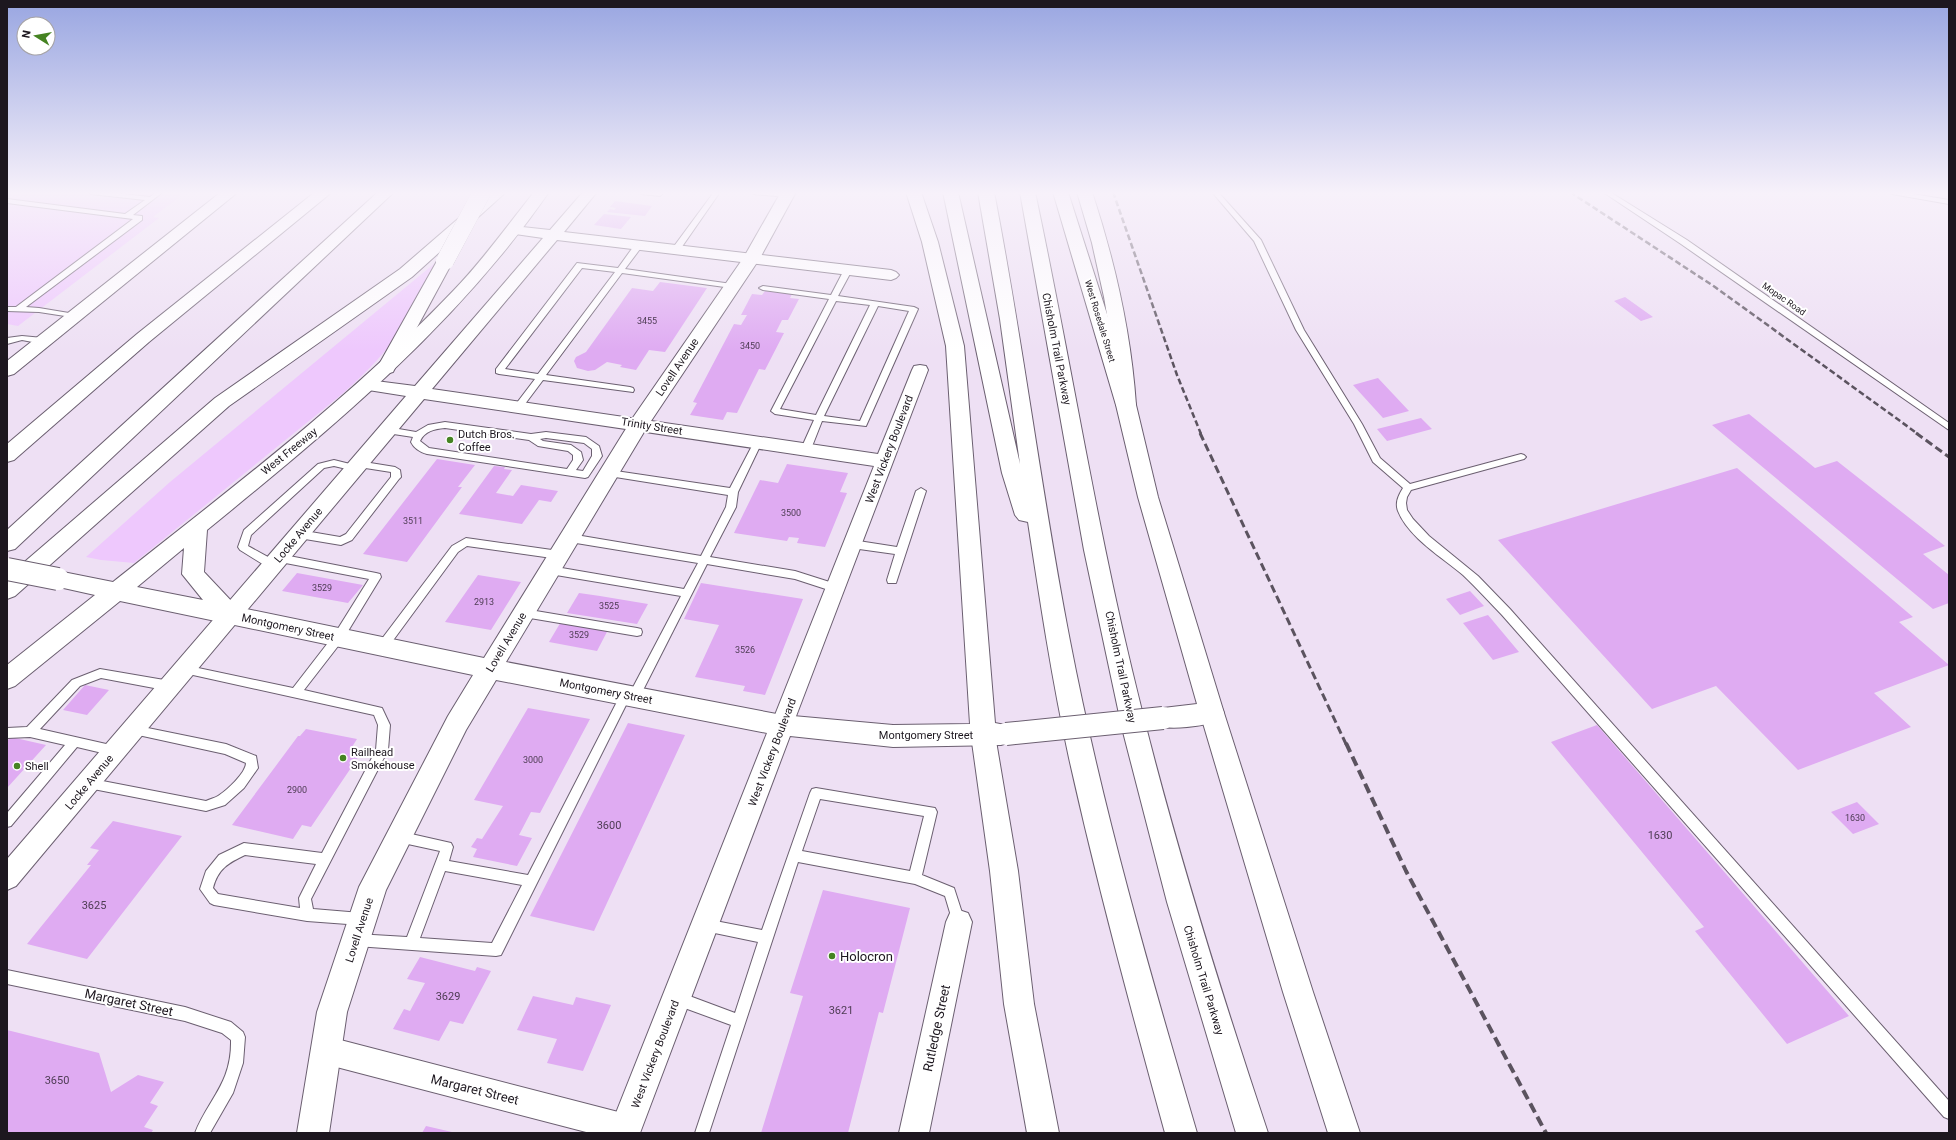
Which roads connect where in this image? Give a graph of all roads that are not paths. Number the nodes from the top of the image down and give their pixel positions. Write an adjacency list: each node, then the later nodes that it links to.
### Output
1 (103, 245): 32 (lane)
2 (164, 245): 33 (main road)
3 (258, 245): 53 (main road)
4 (329, 245): 64 (main road)
5 (438, 245): 73 (main road)
6 (453, 245): 37 (main road, bridge)
7 (500, 245): 37 (main road, West Freeway)
8 (544, 245): 42 (street, Locke Avenue)
9 (640, 245): 24 (lane)
10 (642, 245): 22 (street)
11 (679, 245): 22 (lane)
12 (759, 245): 23 (main road, Lovell Avenue)
13 (764, 245): 23 (main road)
14 (931, 245): 93 (main road)
15 (962, 245): 76 (main road)
16 (996, 245): 76 (main road)
17 (1037, 245): 123 (main road, Chisholm Trail Parkway)
18 (1076, 245): 43 (main road, West Rosedale Street)
19 (1099, 245): 43 (main road)
20 (1260, 245): 59 (lane)
21 (1689, 245): 47 (lane, Mopac Road)
22 (676, 249): 23 (street)
23 (752, 258): 25 (street); 27 (main road, Lovell Avenue)
24 (621, 270): 27 (lane); 39 (lane); 39 (lane)
25 (848, 270): 26 (street); 29 (lane)
26 (891, 275)
27 (732, 286): 46 (main road, Lovell Avenue)
28 (763, 288): 29 (lane)
29 (833, 297): 30 (lane); 45 (lane)
30 (875, 304): 45 (lane); 45 (lane)
31 (7, 309): 32 (lane)
32 (17, 310): 33 (lane)
33 (75, 316): 35 (main road)
34 (7, 341): 35 (lane)
35 (43, 341): 36 (main road)
36 (9, 366)
37 (386, 368): 40 (main road, West Freeway)
38 (920, 370): 55 (street, West Vickery Boulevard)
39 (541, 376): 41 (lane); 44 (lane)
40 (368, 385): 42 (street, Trinity Street); 62 (main road, West Freeway)
41 (630, 390)
42 (420, 392): 44 (street, Trinity Street); 48 (street, Locke Avenue)
43 (1126, 405): 88 (main road)
44 (519, 406): 46 (street, Trinity Street)
45 (819, 418): 52 (lane)
46 (639, 424): 51 (street, Trinity Street); 58 (main road, Lovell Avenue)
47 (1949, 427)
48 (387, 430): 49 (lane); 56 (street, Locke Avenue)
49 (418, 435): 50 (lane); 57 (lane)
50 (531, 437): 57 (lane); 58 (lane)
51 (758, 442): 52 (street, Trinity Street); 61 (lane)
52 (806, 449): 55 (street, Trinity Street)
53 (7, 455)
54 (1521, 457): 59 (lane)
55 (884, 461): 65 (street, West Vickery Boulevard)
56 (357, 466): 63 (street, Locke Avenue); 63 (lane); 69 (lane)
57 (569, 473): 58 (lane)
58 (600, 476): 61 (lane); 67 (main road, Lovell Avenue)
59 (1408, 488): 115 (lane)
60 (921, 491): 66 (lane)
61 (733, 492): 68 (lane)
62 (197, 526): 74 (main road, West Freeway); 78 (main road)
63 (299, 534): 69 (street, Locke Avenue)
64 (7, 543)
65 (852, 544): 66 (lane); 72 (street, West Vickery Boulevard)
66 (901, 551): 71 (lane)
67 (560, 554): 68 (lane); 75 (lane); 77 (main road, Lovell Avenue); 81 (lane)
68 (704, 560): 72 (lane); 75 (lane)
69 (276, 561): 78 (street, Locke Avenue); 80 (lane)
70 (7, 569): 74 (main road, Montgomery Street, bridge)
71 (892, 580)
72 (835, 588): 89 (street, West Vickery Boulevard)
73 (7, 590)
74 (116, 590): 78 (main road, Montgomery Street); 84 (main road, West Freeway)
75 (687, 593): 87 (lane)
76 (1051, 596): 122 (main road)
77 (524, 613): 79 (lane); 82 (main road, Lovell Avenue)
78 (230, 615): 80 (main road, Montgomery Street); 83 (street, Locke Avenue)
79 (637, 632)
80 (338, 638): 81 (main road, Montgomery Street); 86 (lane)
81 (382, 647): 82 (main road, Montgomery Street)
82 (490, 669): 87 (main road, Montgomery Street); 98 (main road, Lovell Avenue)
83 (184, 670): 85 (street, Locke Avenue); 86 (lane)
84 (7, 679)
85 (170, 686): 90 (street, Locke Avenue); 91 (lane)
86 (296, 692): 100 (lane)
87 (630, 696): 89 (main road, Montgomery Street); 104 (lane)
88 (1212, 713): 93 (main road, Montgomery Street, bridge); 124 (main road)
89 (782, 725): 93 (main road, Montgomery Street); 107 (main road, West Vickery Boulevard)
90 (133, 730): 95 (street, Locke Avenue); 96 (lane)
91 (30, 732): 92 (lane); 94 (lane)
92 (7, 733)
93 (994, 734): 121 (main road)
94 (74, 742): 95 (lane); 97 (lane)
95 (114, 751): 96 (street, Locke Avenue)
96 (87, 784): 102 (street, Locke Avenue)
97 (7, 822)
98 (398, 837): 101 (lane); 108 (main road, Lovell Avenue)
99 (794, 855): 103 (lane); 103 (lane); 109 (lane)
100 (325, 859): 105 (lane); 105 (lane)
101 (440, 866): 104 (lane); 110 (lane)
102 (7, 877)
103 (915, 878): 106 (lane)
104 (532, 881): 110 (lane)
105 (307, 915): 108 (lane)
106 (959, 922): 120 (street, Rutledge Street)
107 (705, 925): 109 (lane); 112 (main road, West Vickery Boulevard)
108 (360, 930): 110 (lane); 114 (main road, Lovell Avenue)
109 (766, 937): 113 (lane)
110 (411, 944)
111 (7, 977): 117 (lane, Margaret Street)
112 (676, 998): 113 (lane); 116 (main road, West Vickery Boulevard)
113 (739, 1021): 119 (lane)
114 (325, 1050): 116 (street, Margaret Street); 118 (main road, Lovell Avenue)
115 (1949, 1112)
116 (625, 1130)
117 (202, 1133)
118 (313, 1133)
119 (702, 1133)
120 (914, 1133)
121 (1043, 1133)
122 (1181, 1133)
123 (1252, 1133)
124 (1344, 1133)

